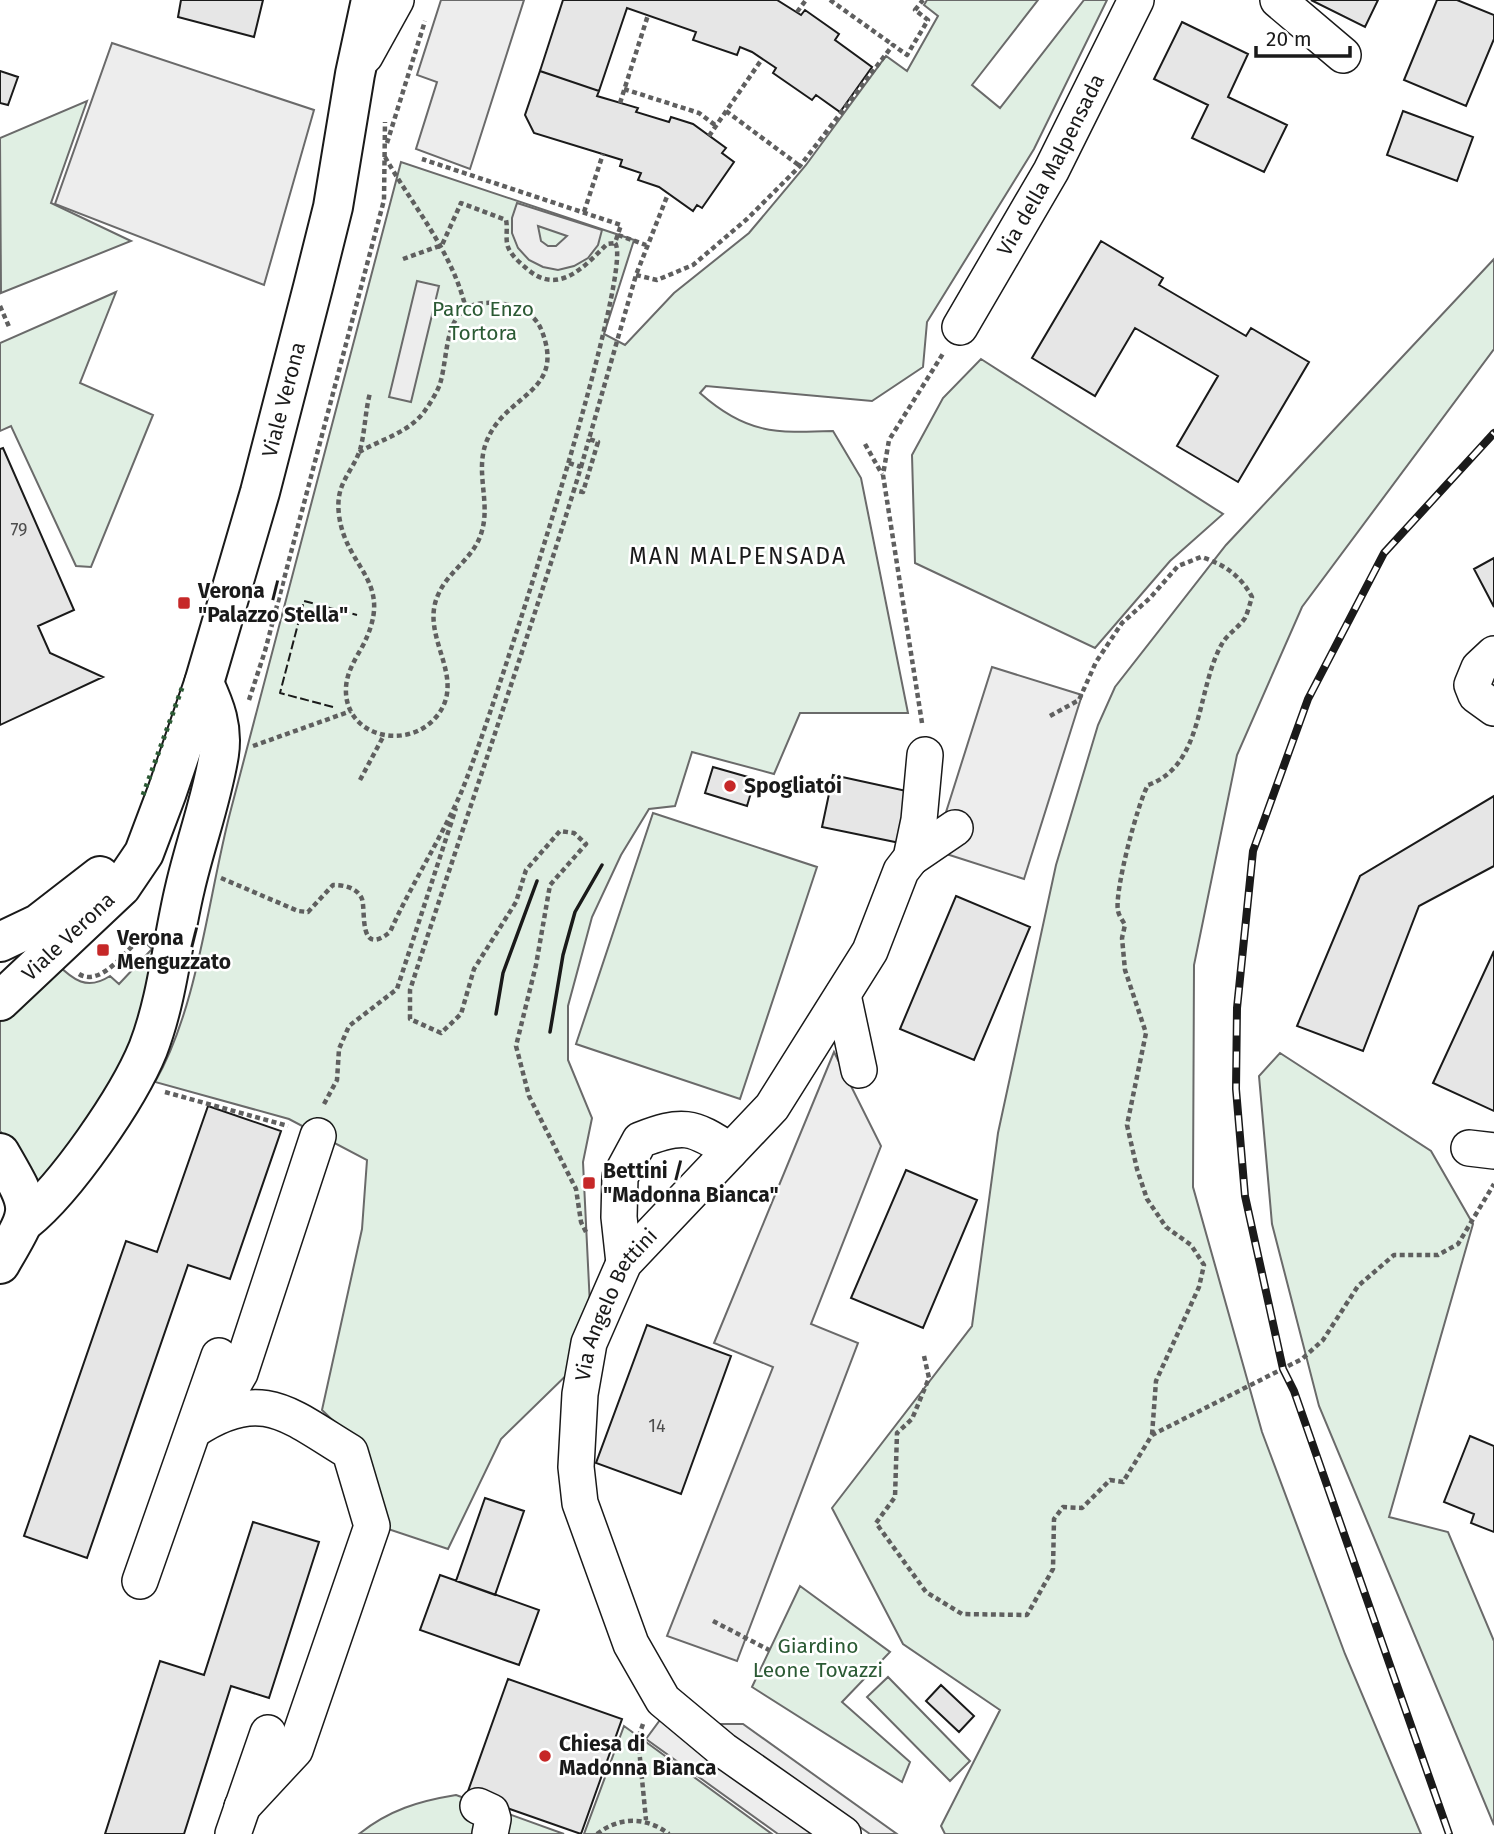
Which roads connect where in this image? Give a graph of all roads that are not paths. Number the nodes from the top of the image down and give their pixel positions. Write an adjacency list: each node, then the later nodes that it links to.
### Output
1 (371, 0): 6 (main road, Viale Verona)
2 (396, 0): 6 (street)
3 (1136, 0): 7 (street, Via della Malpensada)
4 (1278, 0): 5 (street)
5 (1343, 55)
6 (355, 74): 9 (main road, Viale Verona)
7 (960, 327)
8 (1494, 654): 10 (street)
9 (204, 683): 12 (main road, Viale Verona); 22 (main road)
10 (1494, 708)
11 (925, 755): 14 (street, Via Angelo Bettini)
12 (167, 793): 15 (main road, Viale Verona); 17 (main road, Viale Verona)
13 (955, 828): 14 (street)
14 (911, 858): 16 (street, Via Angelo Bettini)
15 (0, 942)
16 (843, 995): 18 (street); 20 (street, Via Angelo Bettini)
17 (0, 1001)
18 (859, 1070)
19 (320, 1123): 25 (street)
20 (730, 1150): 23 (street, Via Angelo Bettini); 23 (street)
21 (0, 1153): 22 (main road)
22 (7, 1244)
23 (624, 1263): 29 (street, Via Angelo Bettini)
24 (219, 1356): 25 (street)
25 (205, 1423): 26 (street); 28 (street)
26 (140, 1581)
27 (268, 1733): 28 (street)
28 (237, 1821)
29 (843, 1834)

